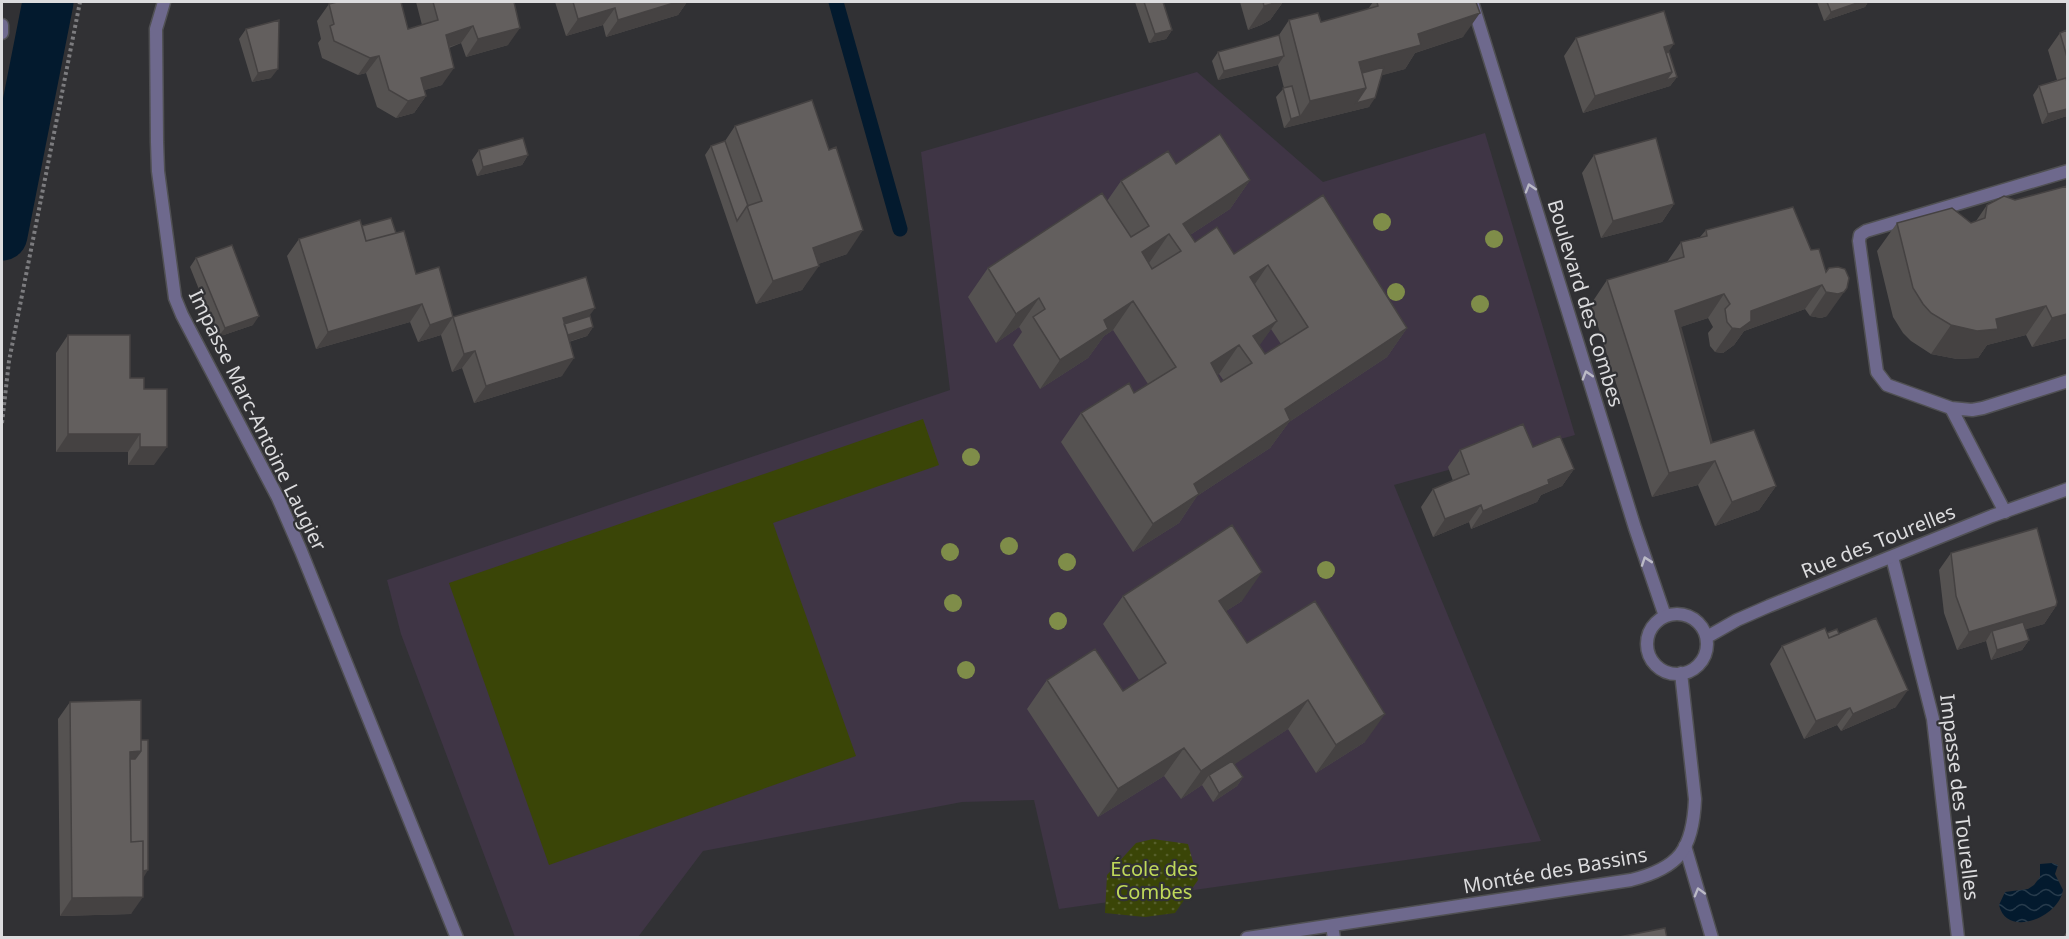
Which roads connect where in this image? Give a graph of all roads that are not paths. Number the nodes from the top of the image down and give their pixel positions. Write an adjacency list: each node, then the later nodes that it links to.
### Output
1 (164, 2): 16 (street, Impasse Marc-Antoine Laugier)
2 (1472, 2): 11 (street, Boulevard des Combes, one-way to 2)
3 (2, 25): 4 (street)
4 (2, 33)
5 (2067, 171): 7 (street)
6 (2067, 381): 7 (street)
7 (1951, 408): 9 (street)
8 (2067, 489): 9 (street, Rue des Tourelles)
9 (2005, 512): 10 (street, Rue des Tourelles)
10 (1892, 557): 12 (street, Rue des Tourelles); 19 (street, Impasse des Tourelles)
11 (1665, 616): 12 (street); 13 (street)
12 (1707, 637): 13 (street)
13 (1681, 673): 14 (street, Montée des Bassins)
14 (1685, 846): 15 (street, Montée des Bassins); 18 (street, one-way to 14)
15 (1333, 932): 17 (street, Montée des Bassins)
16 (457, 938)
17 (1247, 938)
18 (1712, 938)
19 (1958, 938)

